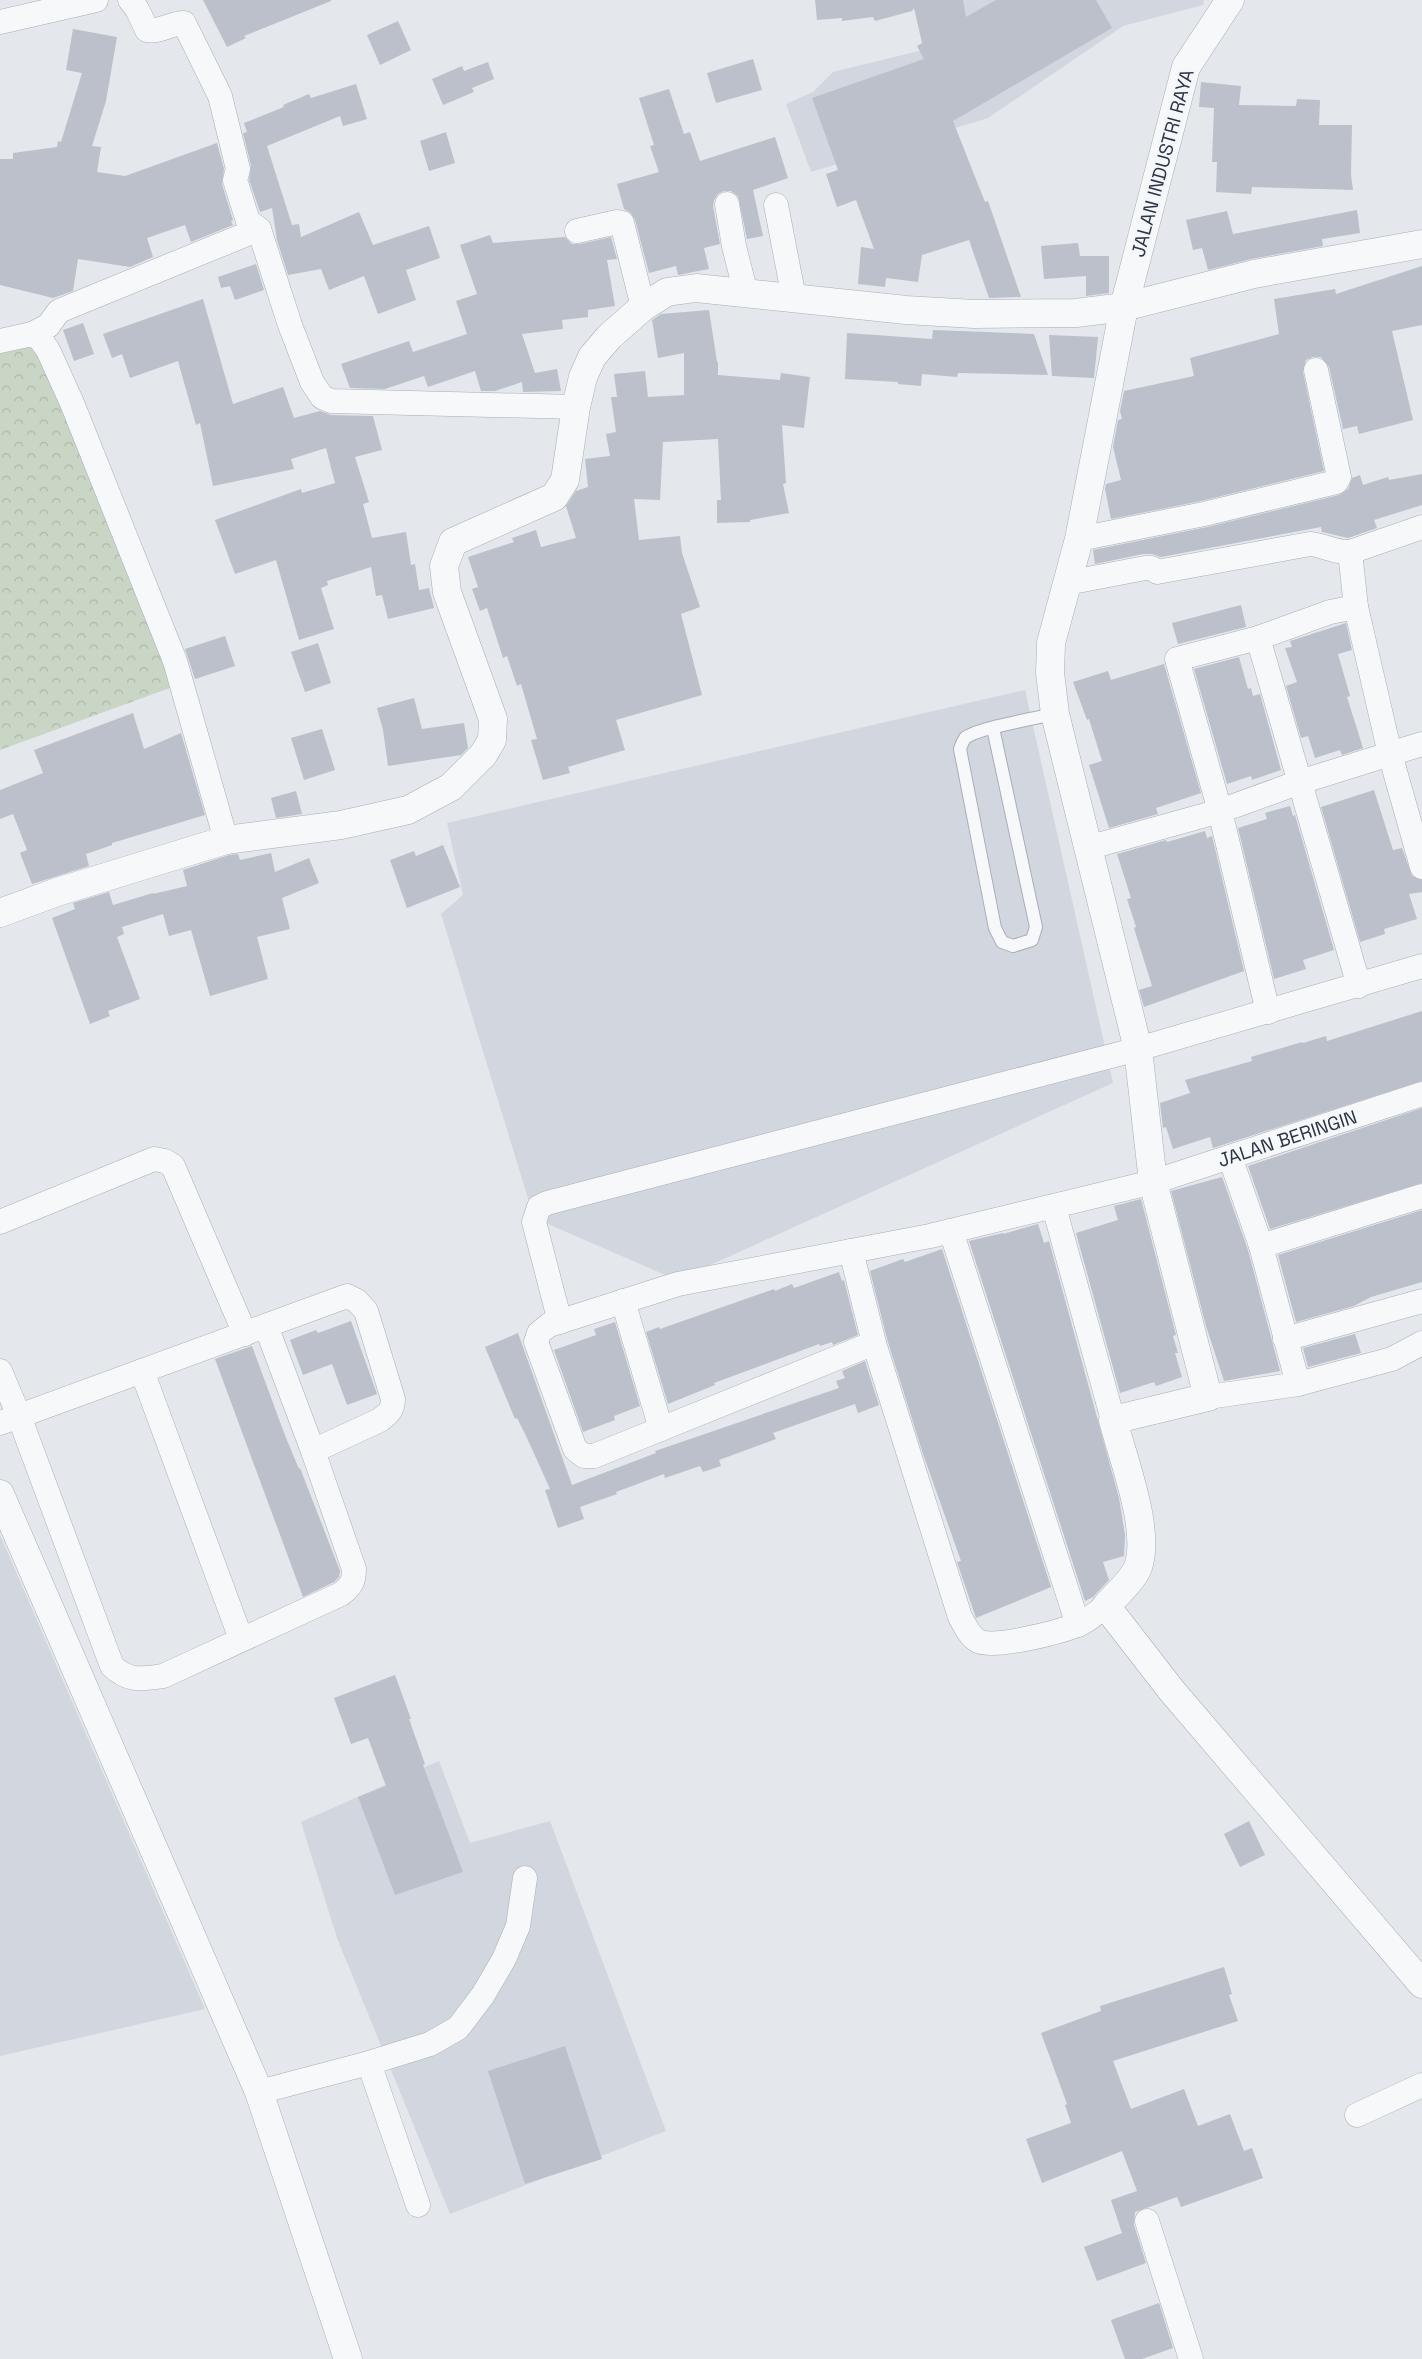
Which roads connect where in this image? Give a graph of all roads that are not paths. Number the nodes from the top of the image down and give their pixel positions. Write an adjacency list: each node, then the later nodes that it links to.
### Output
1 (96, 0): 4 (street)
2 (130, 0): 7 (street)
3 (1230, 0): 13 (street, JALAN INDUSTRI RAYA)
4 (0, 22)
5 (727, 204): 10 (street)
6 (776, 205): 11 (street)
7 (259, 229): 14 (street); 17 (street)
8 (577, 231): 12 (street)
9 (1422, 244): 13 (street)
10 (746, 294): 11 (street); 12 (street)
11 (794, 298): 13 (street)
12 (644, 307): 17 (street)
13 (1124, 307): 19 (street, JALAN INDUSTRI RAYA)
14 (32, 334): 15 (street); 30 (street)
15 (0, 341)
16 (1316, 370): 19 (street)
17 (576, 406): 30 (street)
18 (1422, 527): 20 (street)
19 (1079, 539): 21 (street, JALAN INDUSTRI RAYA)
20 (1350, 552): 21 (street); 22 (street)
21 (1067, 583): 24 (street, JALAN INDUSTRI RAYA)
22 (1356, 606): 23 (street); 27 (street)
23 (1258, 638): 28 (street); 29 (street)
24 (1055, 714): 25 (lane); 32 (street, JALAN INDUSTRI RAYA)
25 (993, 728): 25 (lane)
26 (1422, 744): 27 (street)
27 (1390, 754): 28 (street); 31 (street)
28 (1300, 782): 29 (street); 36 (street)
29 (1220, 811): 32 (street); 37 (street)
30 (226, 840): 34 (street)
31 (1419, 842): 33 (street)
32 (1087, 848): 38 (street, JALAN INDUSTRI RAYA)
33 (1422, 867)
34 (0, 912)
35 (1422, 966): 36 (street)
36 (1359, 986): 37 (street)
37 (1268, 1012): 38 (street)
38 (1138, 1049): 41 (street, JALAN INDUSTRI RAYA); 50 (street)
39 (1422, 1094): 40 (street, JALAN BERINGIN)
40 (1230, 1157): 41 (street, JALAN BERINGIN); 46 (street)
41 (1153, 1182): 43 (street, JALAN BERINGIN); 58 (street, JALAN INDUSTRI RAYA)
42 (1422, 1196): 46 (street)
43 (1054, 1206): 45 (street, JALAN BERINGIN); 60 (street)
44 (0, 1222): 51 (street)
45 (950, 1231): 47 (street, JALAN BERINGIN); 66 (street)
46 (1261, 1246): 52 (street)
47 (851, 1251): 48 (street, JALAN BERINGIN); 53 (street)
48 (623, 1301): 50 (street, JALAN BERINGIN); 61 (street)
49 (1422, 1301): 52 (street)
50 (560, 1322): 61 (street, JALAN BERINGIN)
51 (255, 1330): 56 (street); 62 (street); 62 (street)
52 (1285, 1339): 57 (street)
53 (874, 1343): 61 (street, JALAN BERINGIN); 66 (street)
54 (1422, 1343): 57 (street)
55 (0, 1371): 59 (street)
56 (142, 1371): 59 (street); 67 (street)
57 (1298, 1384): 58 (street)
58 (1208, 1397): 60 (street)
59 (10, 1420): 67 (street)
60 (1113, 1420): 65 (street)
61 (661, 1429)
62 (313, 1451): 67 (street)
63 (1, 1501): 64 (street)
64 (9, 1538): 72 (street)
65 (1106, 1606): 66 (street); 69 (street)
66 (1078, 1625)
67 (241, 1639)
68 (525, 1878): 70 (street)
69 (1422, 1984)
70 (369, 2063): 72 (street); 74 (street)
71 (1422, 2085): 73 (street)
72 (259, 2092): 76 (street)
73 (1357, 2115)
74 (418, 2205)
75 (1147, 2221): 77 (street)
76 (348, 2359)
77 (1191, 2359)

